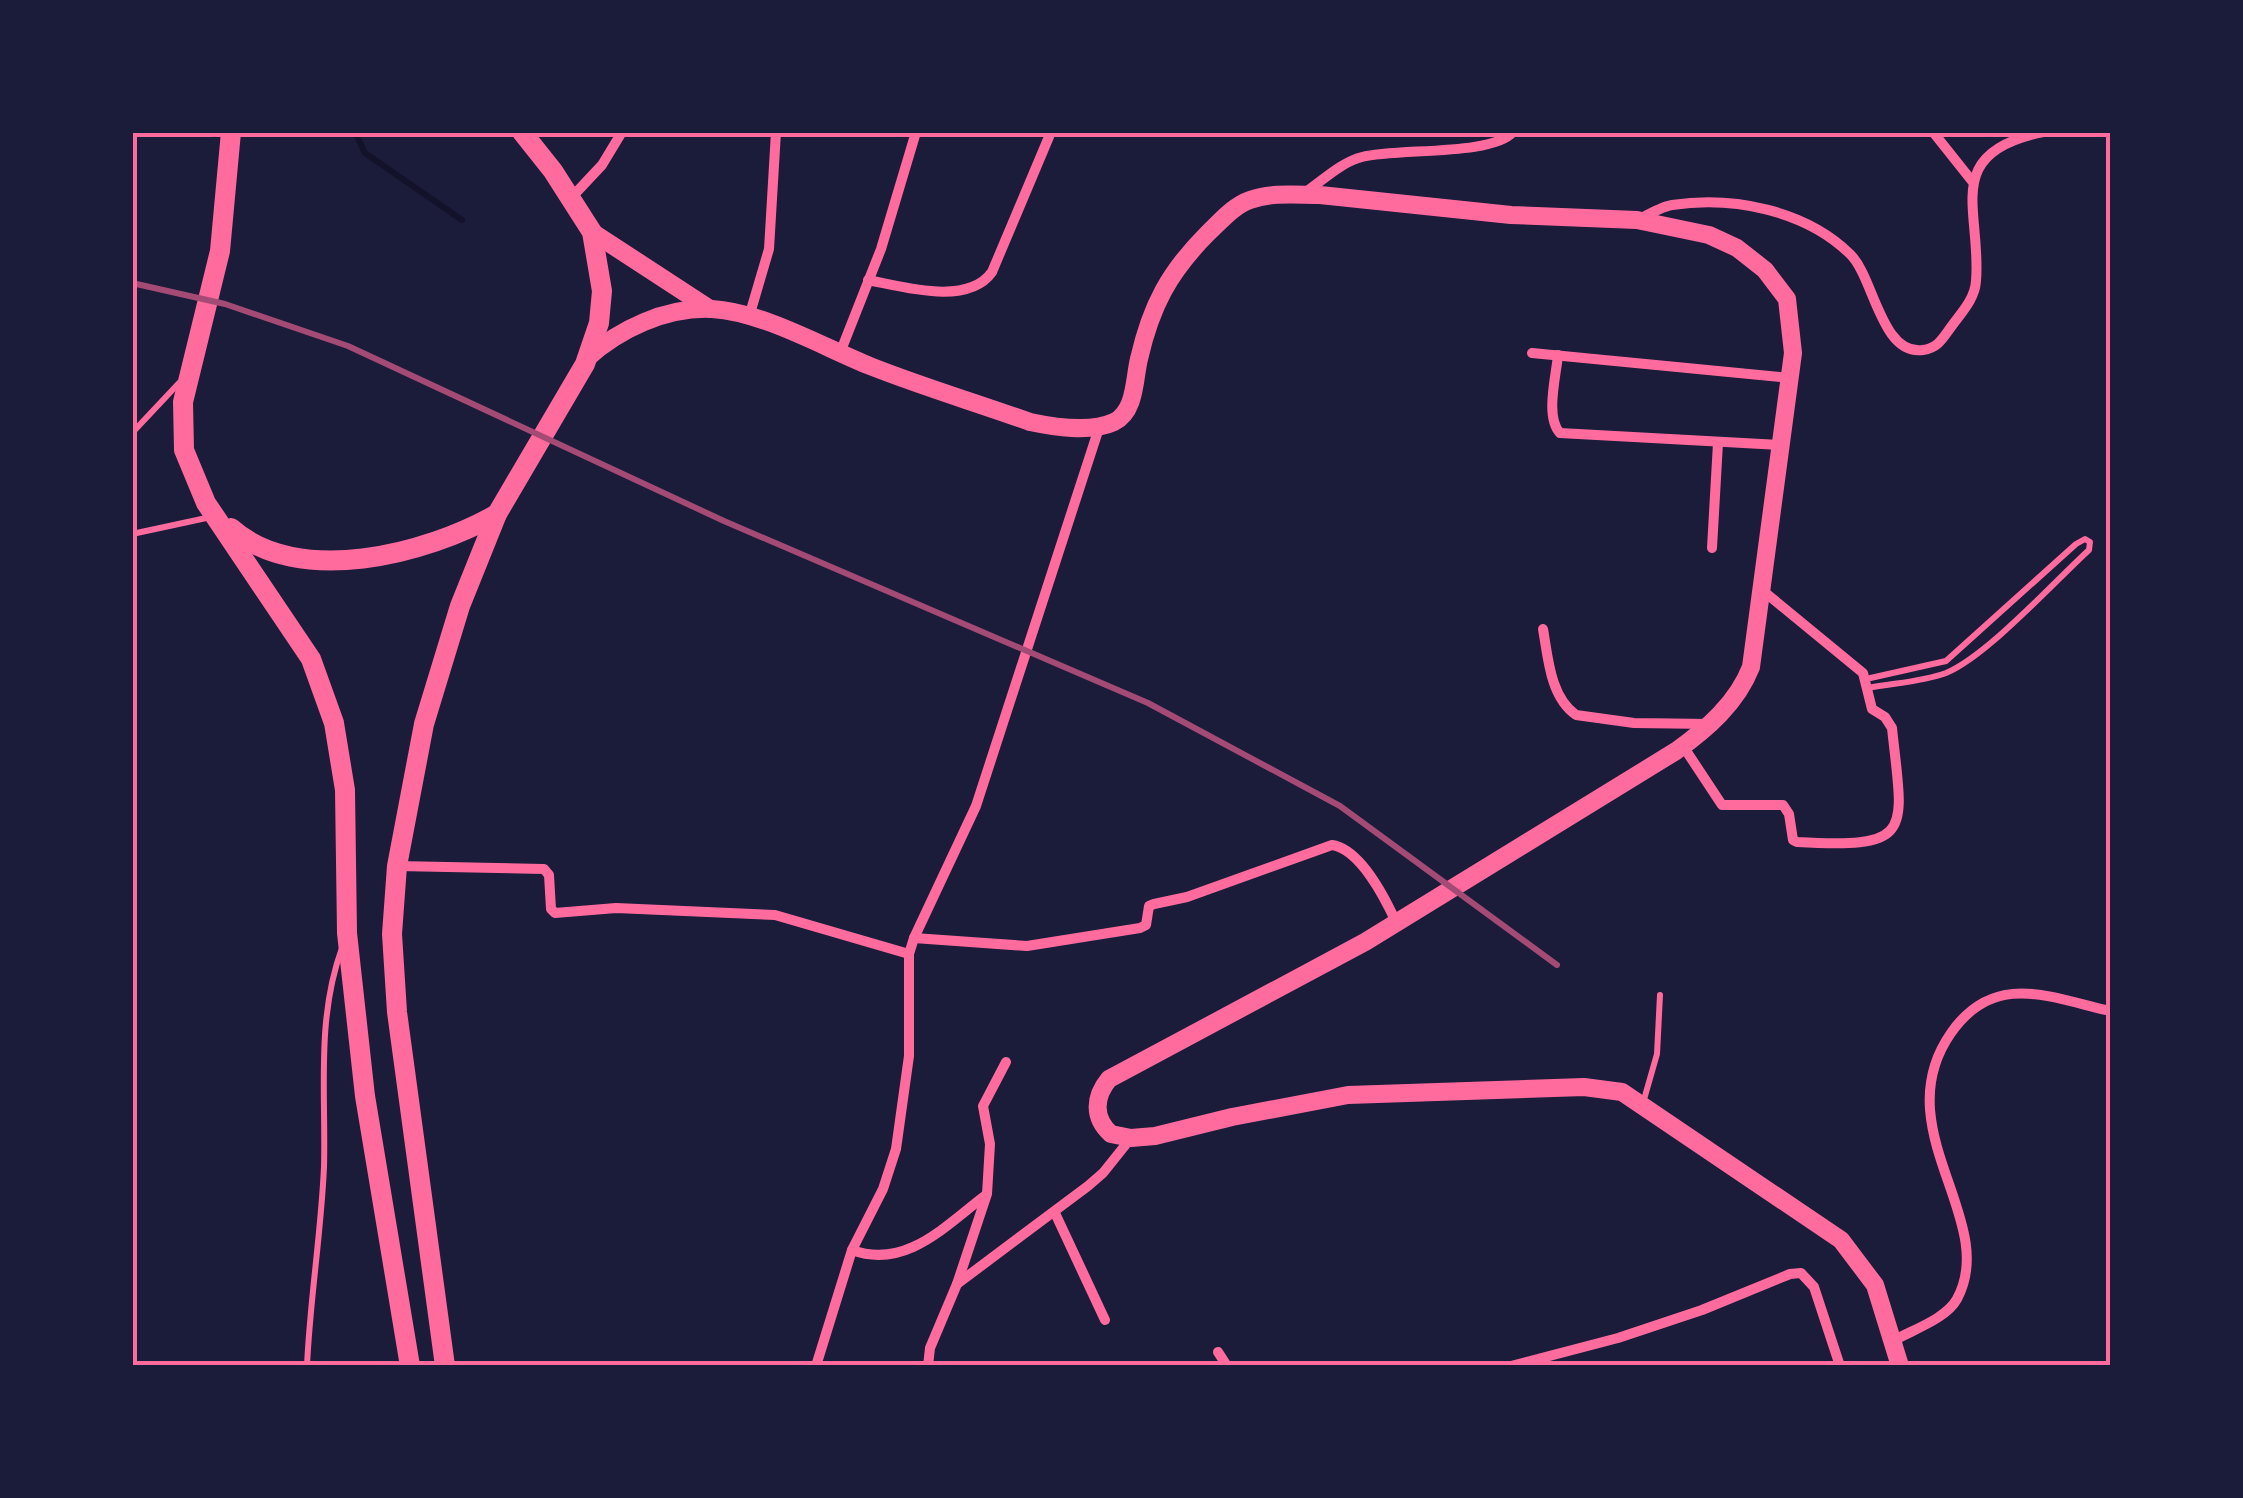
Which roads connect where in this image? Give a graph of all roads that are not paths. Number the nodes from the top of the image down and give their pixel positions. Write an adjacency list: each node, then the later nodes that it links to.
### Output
1 (230, 132): 24 (main road)
2 (522, 132): 11 (main road)
3 (540, 132): 11 (main road)
4 (622, 132): 14 (street)
5 (776, 132): 19 (street)
6 (916, 132): 17 (street)
7 (1051, 132): 17 (street)
8 (1513, 132): 13 (street)
9 (1933, 132): 12 (street)
10 (2043, 132): 12 (street)
11 (553, 170): 14 (main road)
12 (1972, 181): 15 (street)
13 (1302, 194): 15 (main road); 26 (main road)
14 (570, 199): 16 (main road)
15 (1637, 220): 25 (main road)
16 (592, 232): 18 (main road); 23 (main road)
17 (868, 280): 21 (street)
18 (710, 309): 19 (main road); 23 (main road)
19 (749, 317): 21 (main road)
20 (1532, 352): 22 (street)
21 (840, 353): 26 (main road)
22 (1558, 355): 25 (street); 28 (street)
23 (586, 359): 30 (main road)
24 (189, 372): 27 (lane); 31 (main road)
25 (1790, 378): 29 (main road)
26 (1100, 425): 42 (street)
27 (132, 434)
28 (1718, 442): 29 (street); 33 (street)
29 (1780, 445): 34 (main road)
30 (497, 514): 31 (main road); 39 (main road)
31 (217, 516): 32 (lane); 41 (main road)
32 (132, 534)
33 (1712, 548)
34 (1761, 589): 36 (street); 37 (main road)
35 (1543, 628): 37 (street)
36 (1868, 683): 36 (lane); 38 (street)
37 (1711, 724): 38 (main road)
38 (1683, 746): 40 (main road)
39 (397, 866): 43 (street); 58 (main road)
40 (1404, 918): 42 (street); 48 (main road)
41 (347, 933): 56 (lane); 57 (main road)
42 (914, 938): 43 (street)
43 (909, 954): 51 (street)
44 (1660, 994): 47 (lane)
45 (2110, 1011): 54 (street)
46 (1006, 1062): 49 (street)
47 (1643, 1104): 48 (main road); 54 (main road)
48 (1131, 1138): 50 (street)
49 (987, 1194): 51 (street); 52 (street)
50 (1055, 1213): 52 (street); 53 (street)
51 (852, 1250): 59 (street)
52 (957, 1284): 60 (street)
53 (1105, 1320)
54 (1893, 1341): 64 (main road)
55 (1218, 1352): 61 (street)
56 (307, 1366)
57 (410, 1366)
58 (446, 1366)
59 (816, 1366)
60 (928, 1366)
61 (1227, 1366)
62 (1511, 1366): 63 (street)
63 (1840, 1366)
64 (1900, 1366)

